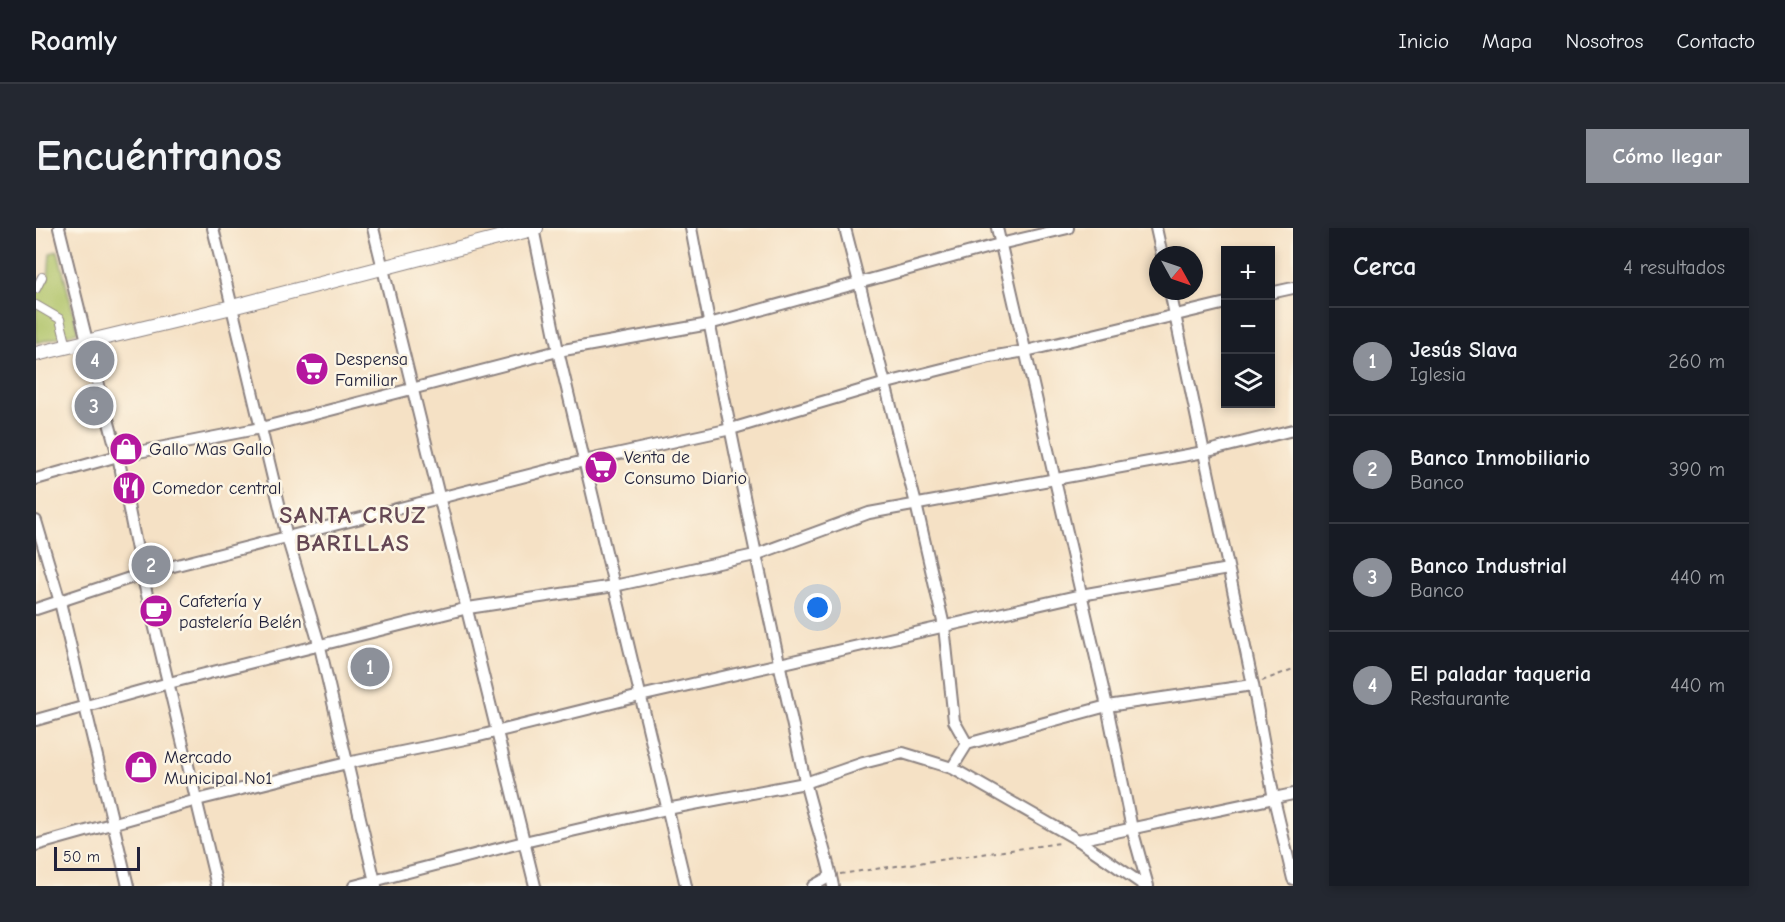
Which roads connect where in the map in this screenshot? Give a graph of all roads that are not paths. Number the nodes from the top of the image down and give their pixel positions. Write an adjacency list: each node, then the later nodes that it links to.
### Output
1 (59, 228): 24 (street)
2 (213, 228): 21 (street)
3 (374, 228): 12 (street)
4 (534, 228): 12 (street); 26 (street)
5 (691, 228): 23 (street)
6 (845, 228): 14 (street)
7 (997, 228): 10 (street)
8 (1068, 228): 10 (street)
9 (1156, 228): 11 (street)
10 (1000, 244): 14 (street); 27 (street)
11 (1160, 246)
12 (383, 267): 21 (street); 30 (street)
13 (42, 278): 16 (street)
14 (859, 282): 23 (street); 29 (street)
15 (1293, 288): 17 (street)
16 (36, 289)
17 (1275, 292)
18 (1172, 300): 22 (street)
19 (1221, 304): 22 (street)
20 (36, 305): 25 (street)
21 (232, 307): 24 (street); 31 (street)
22 (1175, 315): 27 (street); 34 (street)
23 (709, 324): 26 (street); 32 (street)
24 (87, 341): 25 (street); 35 (street)
25 (67, 347): 28 (street)
26 (558, 351): 30 (street); 36 (street)
27 (1026, 351): 29 (street); 38 (street)
28 (36, 354)
29 (884, 384): 32 (street); 40 (street)
30 (413, 389): 31 (street); 39 (street)
31 (261, 428): 35 (street); 42 (street)
32 (731, 429): 36 (street); 43 (street)
33 (1293, 430): 34 (street)
34 (1203, 452): 38 (street); 44 (street)
35 (118, 456): 37 (street); 45 (street)
36 (584, 461): 39 (street); 46 (street)
37 (36, 479)
38 (1056, 479): 40 (street); 47 (street)
39 (440, 498): 42 (street); 49 (street)
40 (916, 504): 43 (street); 51 (street)
41 (36, 521): 48 (street)
42 (287, 537): 45 (street); 52 (street)
43 (755, 555): 46 (street); 53 (street)
44 (1228, 568): 47 (street); 55 (street)
45 (142, 574): 48 (street); 54 (street)
46 (614, 586): 49 (street); 56 (street)
47 (1081, 596): 51 (street); 58 (street)
48 (60, 602): 50 (street); 57 (street)
49 (468, 608): 52 (street); 60 (street)
50 (36, 609)
51 (944, 626): 53 (street); 61 (street)
52 (320, 647): 54 (street); 62 (street)
53 (781, 664): 56 (street); 64 (street)
54 (169, 683): 57 (street); 67 (street)
55 (1253, 685): 58 (street); 66 (street)
56 (640, 696): 60 (street); 68 (street)
57 (84, 706): 59 (street); 69 (street)
58 (1107, 706): 61 (street); 70 (street)
59 (36, 720)
60 (497, 732): 62 (street); 72 (street)
61 (967, 744): 63 (street)
62 (347, 762): 67 (street); 76 (street)
63 (952, 768): 64 (street); 71 (street)
64 (806, 783): 68 (street); 75 (street)
65 (1293, 794): 66 (street)
66 (1274, 799): 70 (street); 74 (street)
67 (197, 800): 69 (street); 78 (street)
68 (667, 809): 72 (street); 81 (street)
69 (112, 823): 73 (street); 77 (street)
70 (1132, 829): 71 (street); 83 (street)
71 (1078, 840): 83 (street)
72 (524, 842): 76 (street); 80 (street)
73 (36, 845)
74 (1293, 879)
75 (832, 881): 82 (street)
76 (375, 883): 79 (street)
77 (128, 886)
78 (217, 886)
79 (354, 886)
80 (535, 886)
81 (686, 886)
82 (813, 886)
83 (1146, 886)

